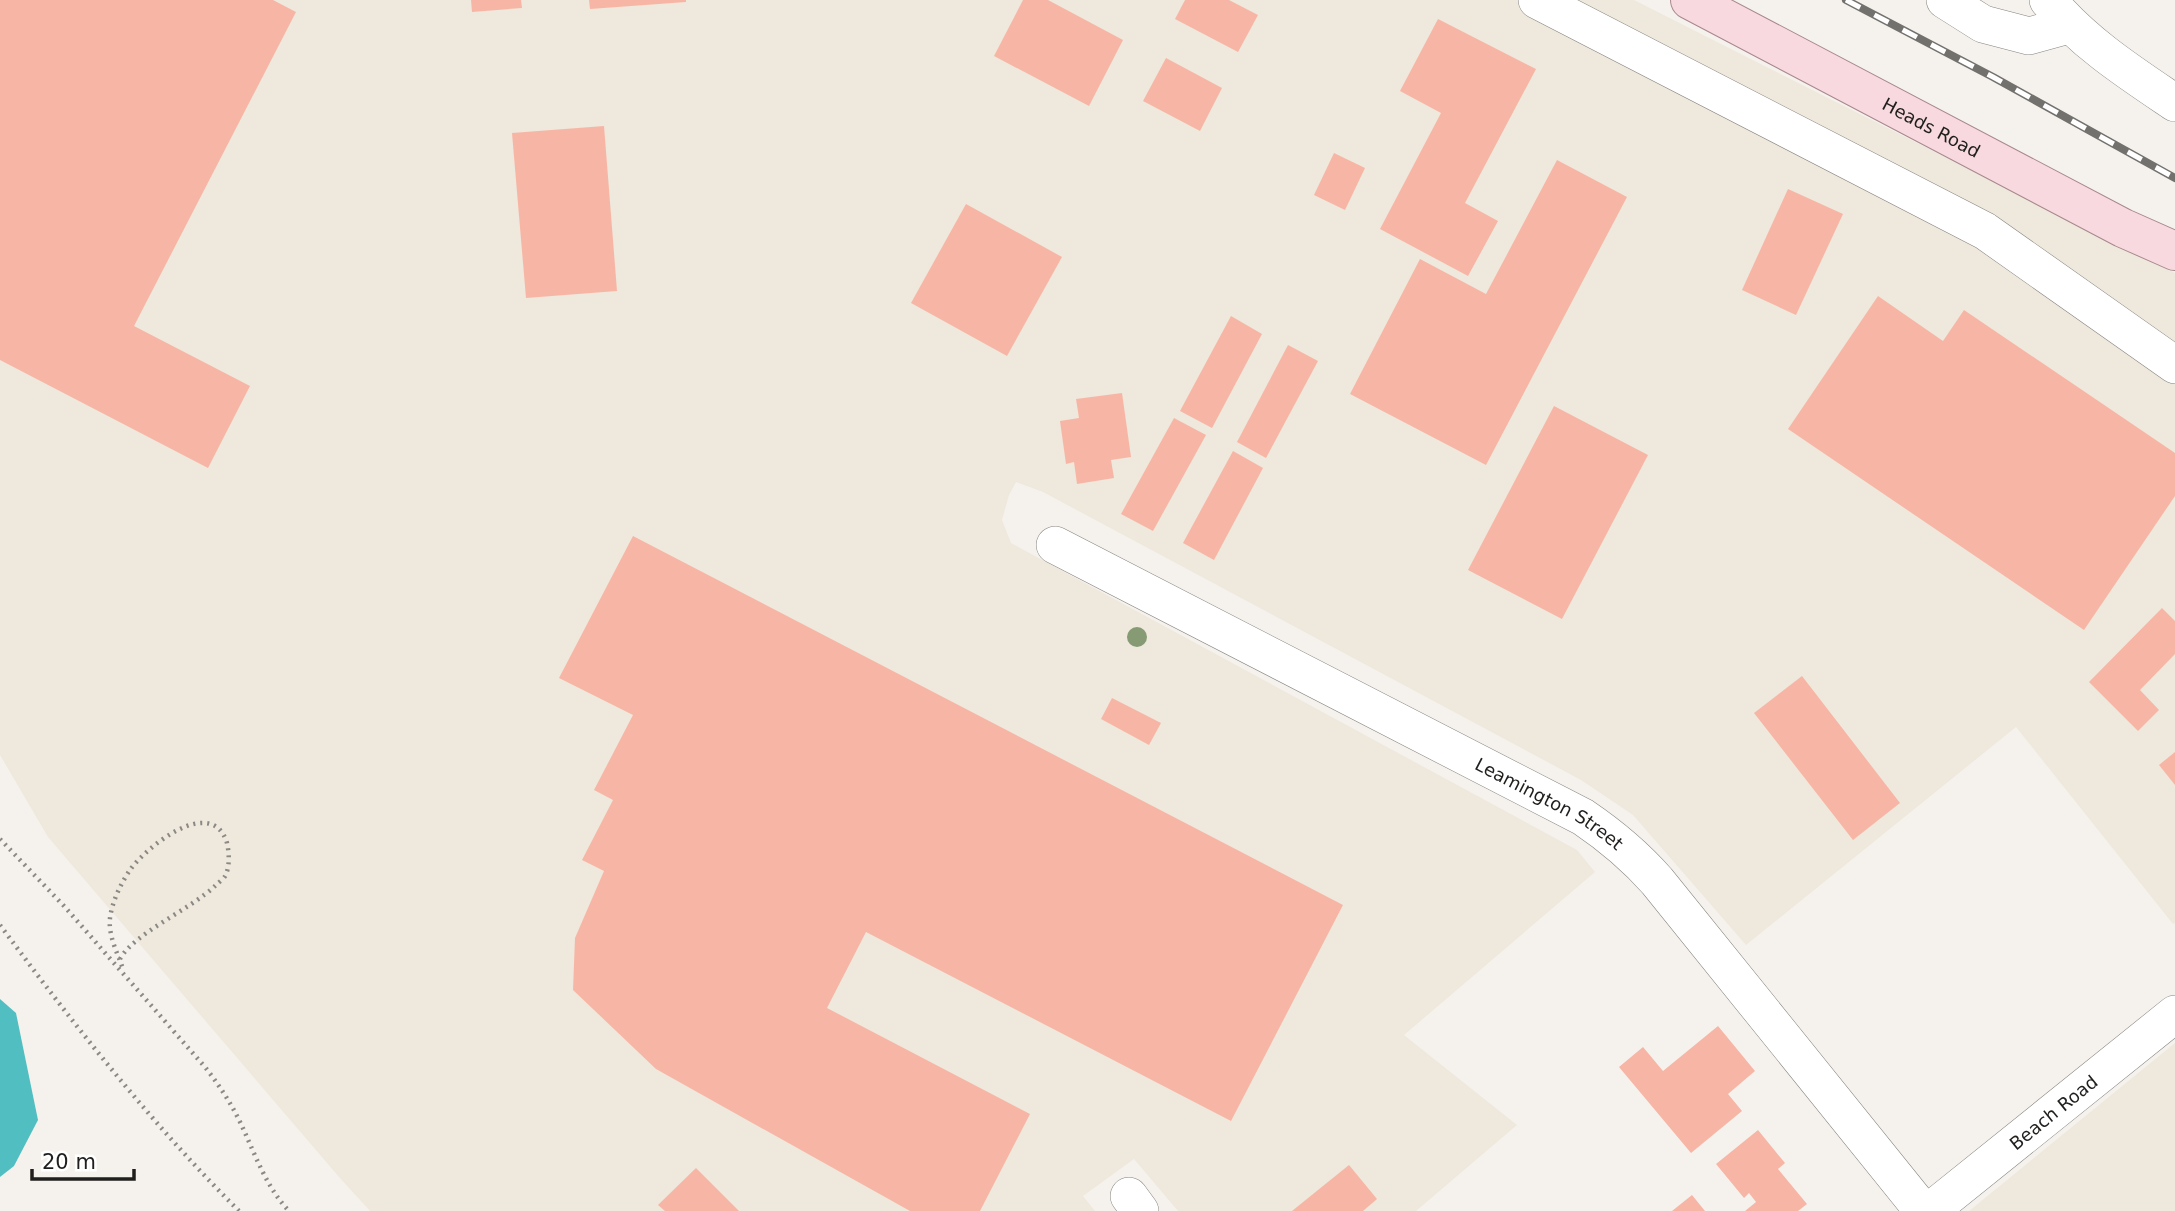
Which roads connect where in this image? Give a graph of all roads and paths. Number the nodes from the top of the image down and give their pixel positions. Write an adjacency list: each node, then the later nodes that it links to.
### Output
1 (1537, 0): 7 (street)
2 (1690, 0): 6 (main road, Heads Road)
3 (1945, 0): 4 (street)
4 (2058, 12): 5 (street)
5 (2175, 103)
6 (2175, 251)
7 (2175, 365)
8 (1055, 545): 16 (street, Leamington Street)
9 (0, 839): 12 (path)
10 (0, 925): 14 (path)
11 (120, 959): 11 (path); 12 (path)
12 (125, 974): 15 (path)
13 (2175, 1014): 17 (street, Beach Road)
14 (239, 1211)
15 (289, 1211)
16 (1923, 1211)
17 (1930, 1211)

